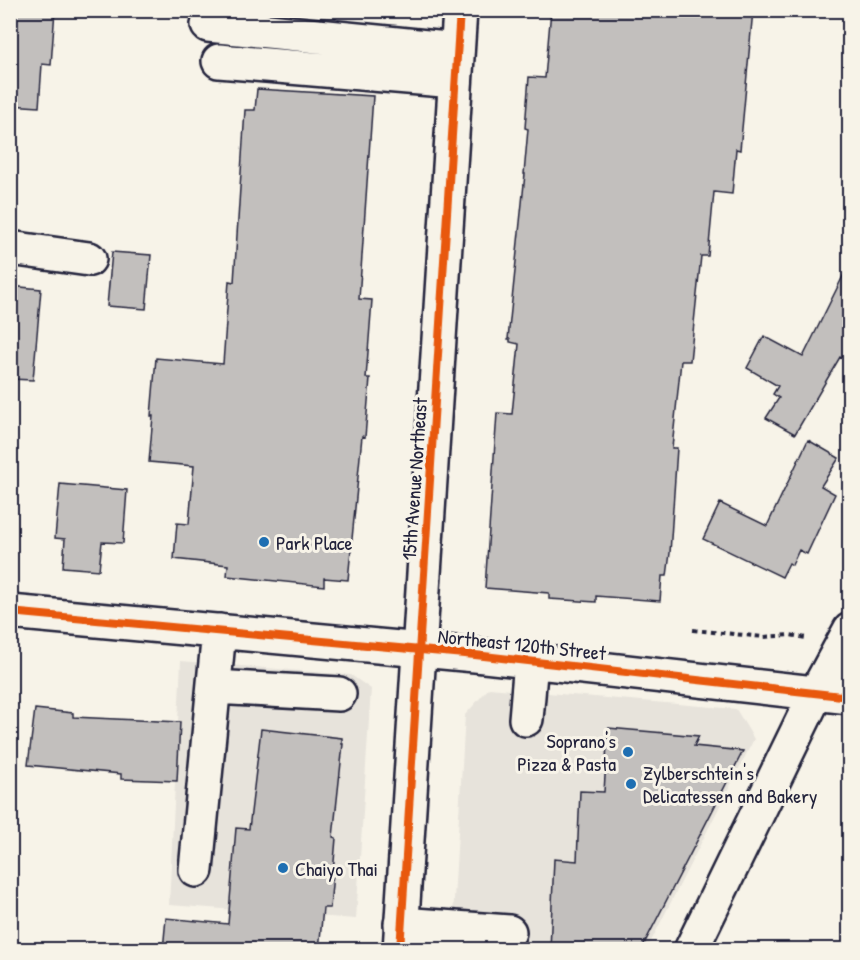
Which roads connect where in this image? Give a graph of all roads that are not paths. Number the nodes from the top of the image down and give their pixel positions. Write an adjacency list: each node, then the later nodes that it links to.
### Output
1 (460, 10): 4 (street, 15th Avenue Northeast)
2 (208, 25): 4 (street)
3 (219, 61): 4 (street)
4 (456, 65): 10 (street, 15th Avenue Northeast)
5 (10, 248): 6 (street)
6 (89, 259)
7 (10, 612): 9 (street, Northeast 120th Street)
8 (849, 630): 13 (street)
9 (219, 632): 10 (street, Northeast 120th Street); 12 (street)
10 (419, 650): 11 (street, Northeast 120th Street); 19 (street, 15th Avenue Northeast)
11 (531, 661): 13 (street, Northeast 120th Street); 16 (street)
12 (214, 687): 14 (street); 17 (street)
13 (816, 693): 15 (street, Northeast 120th Street); 20 (street)
14 (339, 694)
15 (849, 697)
16 (526, 719)
17 (196, 870)
18 (509, 932): 19 (street)
19 (401, 937)
20 (691, 950)

